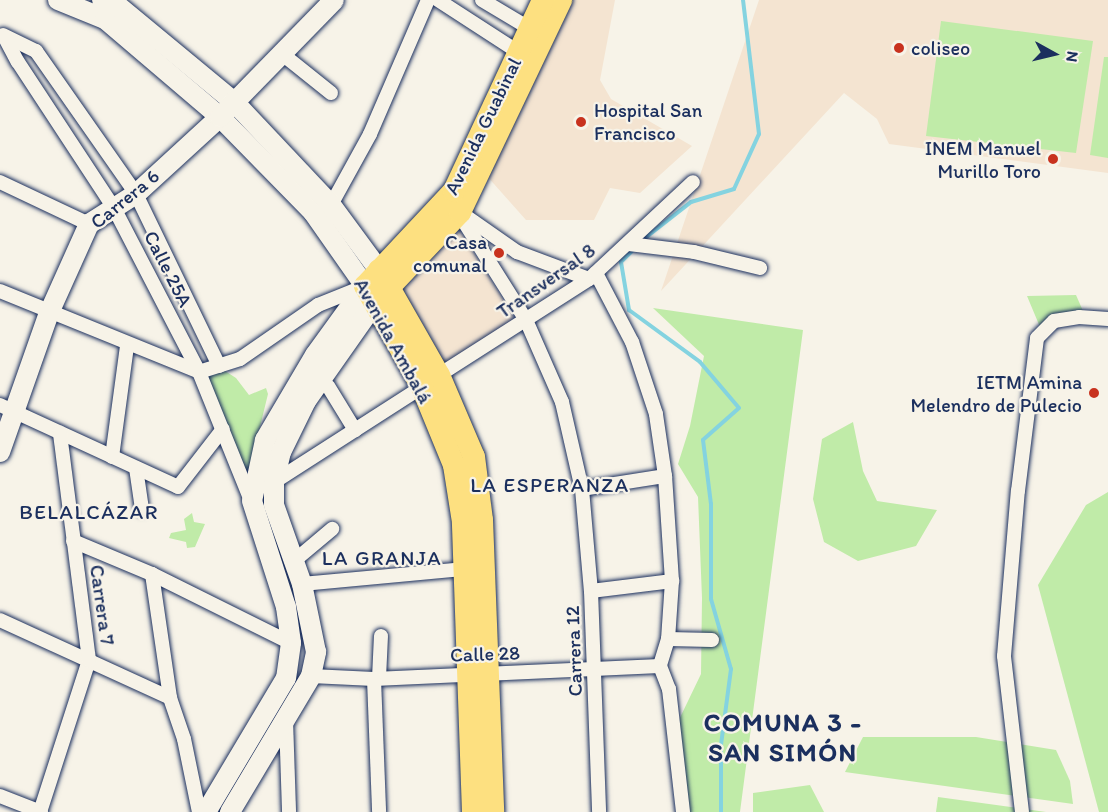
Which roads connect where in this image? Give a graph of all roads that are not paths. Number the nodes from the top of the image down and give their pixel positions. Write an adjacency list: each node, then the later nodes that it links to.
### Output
1 (58, 0): 8 (main road, Avenida Ambalá)
2 (334, 0): 12 (main road, Carrera 6)
3 (428, 0): 19 (street)
4 (438, 0): 11 (street)
5 (482, 0): 9 (street)
6 (543, 0): 9 (main road, Avenida Guabinal)
7 (561, 0): 20 (main road, Avenida Guabinal)
8 (111, 6): 14 (main road, Avenida Ambalá); 15 (main road, Avenida Ambalá)
9 (529, 28): 11 (main road, Avenida Guabinal)
10 (3, 35): 18 (street, Calle 25A); 21 (street, Calle 25A)
11 (518, 52): 20 (main road, Avenida Guabinal)
12 (281, 53): 13 (street); 14 (main road, Carrera 6)
13 (332, 93)
14 (234, 102): 15 (main road, Carrera 6); 19 (main road, Avenida Ambalá)
15 (220, 117): 18 (main road, Carrera 6); 26 (main road, Avenida Ambalá)
16 (0, 182): 22 (street)
17 (693, 182): 23 (street, Transversal 8)
18 (136, 194): 21 (main road, Carrera 6); 32 (street, Calle 25A)
19 (331, 205): 26 (main road, Avenida Ambalá)
20 (454, 207): 25 (street); 26 (main road, Avenida Guabinal); 30 (street, Carrera 12)
21 (114, 208): 22 (main road, Carrera 6); 33 (street, Calle 25A)
22 (89, 224): 28 (main road, Carrera 6)
23 (629, 244): 24 (street); 25 (street, Transversal 8)
24 (760, 268)
25 (593, 276): 30 (street, Transversal 8); 43 (street)
26 (377, 287): 32 (street); 34 (main road, Avenida Ambalá); 44 (main road, Avenida Guabinal); 46 (main road, Avenida Guabinal)
27 (0, 291): 28 (street)
28 (49, 313): 31 (street); 36 (main road, Carrera 6)
29 (1108, 319): 80 (street)
30 (526, 320): 34 (street, Transversal 8); 45 (street, Carrera 12)
31 (127, 346): 33 (street); 41 (street)
32 (219, 366): 33 (street)
33 (199, 372): 37 (street, Calle 25A)
34 (430, 381): 38 (street, Transversal 8); 51 (main road, Avenida Ambalá); 64 (main road, Avenida Ambalá)
35 (328, 386): 38 (street)
36 (6, 408): 39 (street); 40 (main road, Carrera 6)
37 (223, 429): 42 (street); 46 (street, Calle 25A)
38 (355, 430): 44 (street, Transversal 8)
39 (60, 433): 41 (street); 49 (street, Carrera 7)
40 (0, 452)
41 (112, 457): 42 (street)
42 (136, 468): 47 (street)
43 (665, 476): 45 (street); 53 (street)
44 (273, 482): 50 (main road, Avenida Guabinal)
45 (582, 489): 55 (street, Carrera 12)
46 (252, 501): 60 (main road, Avenida Guabinal)
47 (142, 509)
48 (332, 529): 50 (street)
49 (74, 541): 52 (street); 61 (street, Carrera 7)
50 (294, 561): 54 (main road, Avenida Guabinal)
51 (465, 569): 54 (street); 64 (main road, Avenida Ambalá)
52 (152, 574): 60 (street); 67 (street)
53 (665, 582): 55 (street); 58 (street)
54 (302, 584): 65 (main road, Avenida Guabinal)
55 (591, 591): 63 (street, Carrera 12)
56 (0, 620): 61 (street)
57 (381, 636): 66 (street)
58 (668, 639): 59 (street); 62 (street)
59 (712, 640)
60 (291, 643): 72 (main road, Avenida Guabinal)
61 (89, 660): 67 (street); 70 (street, Carrera 7)
62 (660, 666): 63 (street, Calle 28); 79 (street)
63 (594, 671): 64 (street, Calle 28); 78 (street, Carrera 12)
64 (478, 673): 66 (street, Calle 28); 76 (main road, Avenida Ambalá); 77 (main road, Avenida Ambalá)
65 (311, 676): 66 (street, Calle 28); 68 (main road, Avenida Guabinal)
66 (377, 679): 75 (street)
67 (170, 698): 71 (street)
68 (286, 720): 73 (main road, Avenida Guabinal); 74 (street)
69 (0, 796): 70 (street)
70 (41, 812)
71 (200, 812)
72 (206, 812)
73 (230, 812)
74 (290, 812)
75 (379, 812)
76 (473, 812)
77 (493, 812)
78 (599, 812)
79 (683, 812)
80 (1022, 812)

